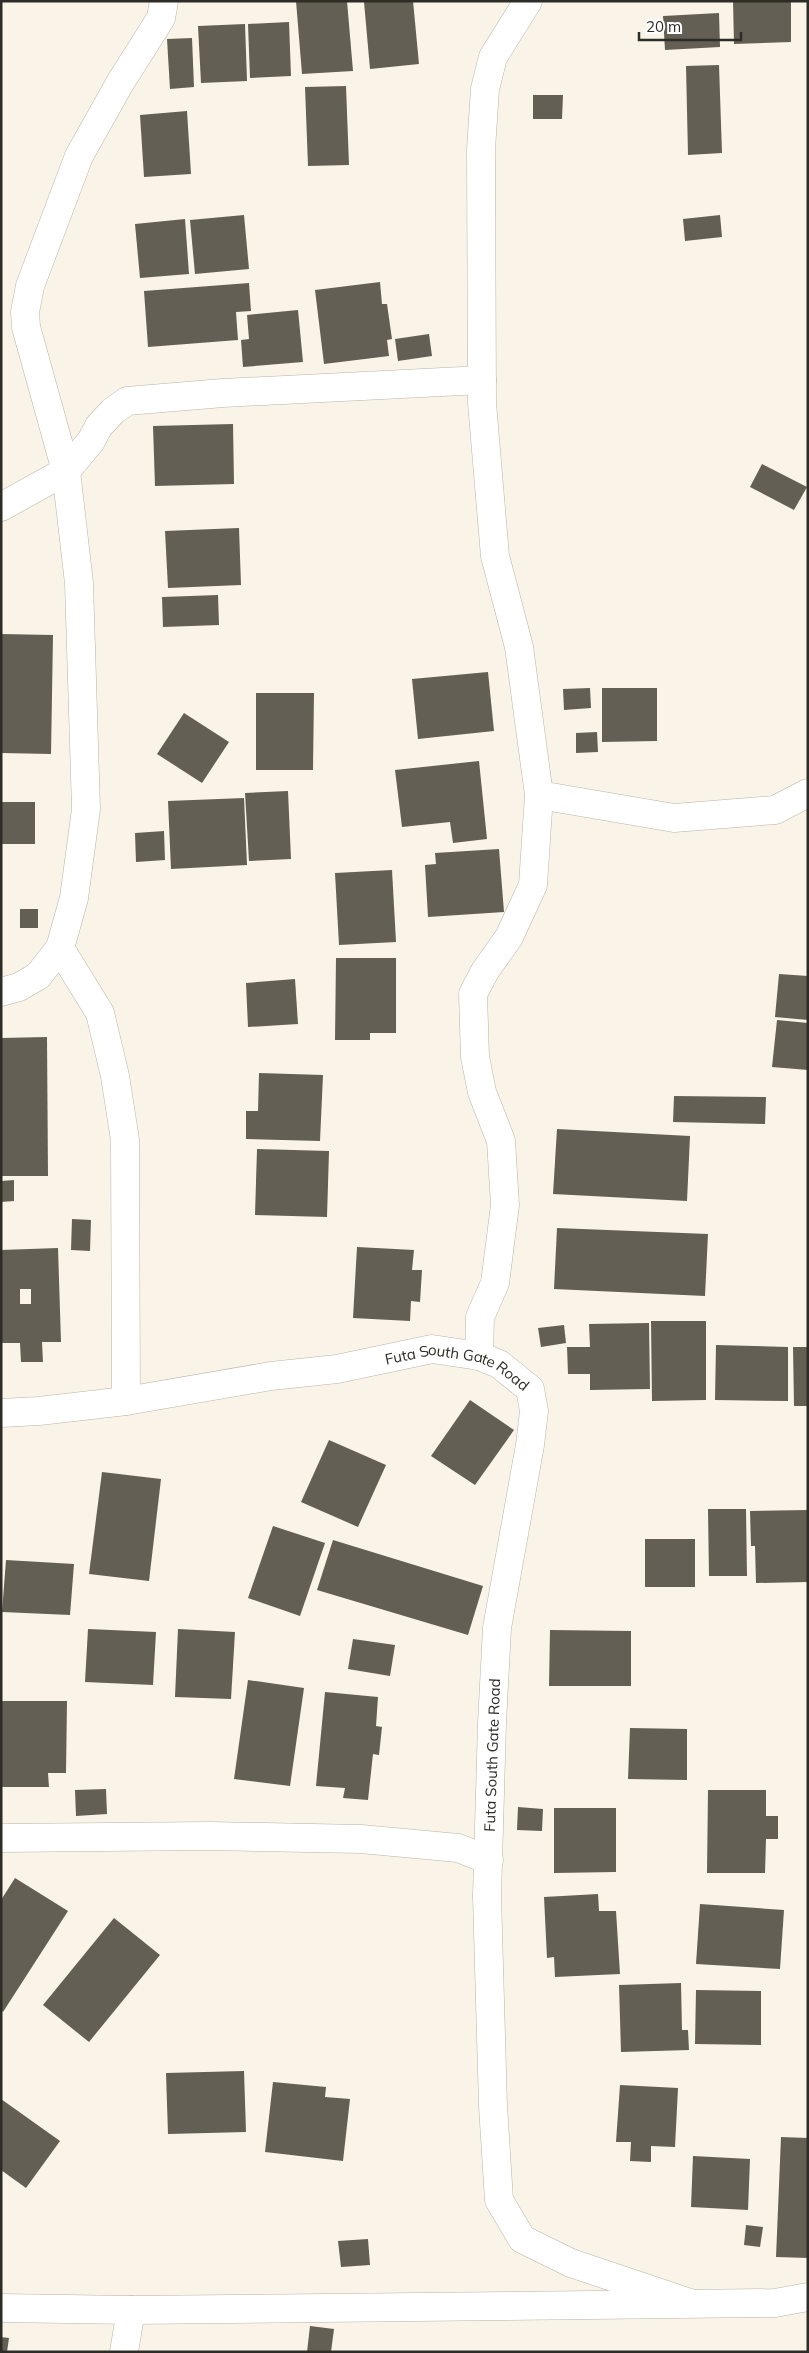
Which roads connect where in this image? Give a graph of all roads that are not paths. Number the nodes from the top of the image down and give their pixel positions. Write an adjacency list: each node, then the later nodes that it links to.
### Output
1 (164, 1): 4 (street)
2 (528, 1): 3 (street)
3 (482, 380): 4 (street); 7 (street)
4 (66, 471): 5 (street); 8 (street)
5 (1, 506)
6 (808, 793): 7 (street)
7 (539, 795): 10 (street)
8 (60, 948): 9 (street); 11 (street)
9 (1, 992)
10 (479, 1356): 11 (street, Futa South Gate Road); 14 (street, Futa South Gate Road)
11 (126, 1401): 12 (street, Futa South Gate Road)
12 (1, 1413)
13 (1, 1838): 14 (street)
14 (489, 1860): 16 (street, Futa South Gate Road)
15 (808, 2297): 16 (street)
16 (690, 2303): 18 (street)
17 (1, 2308): 18 (street)
18 (131, 2310): 19 (street)
19 (124, 2352)

